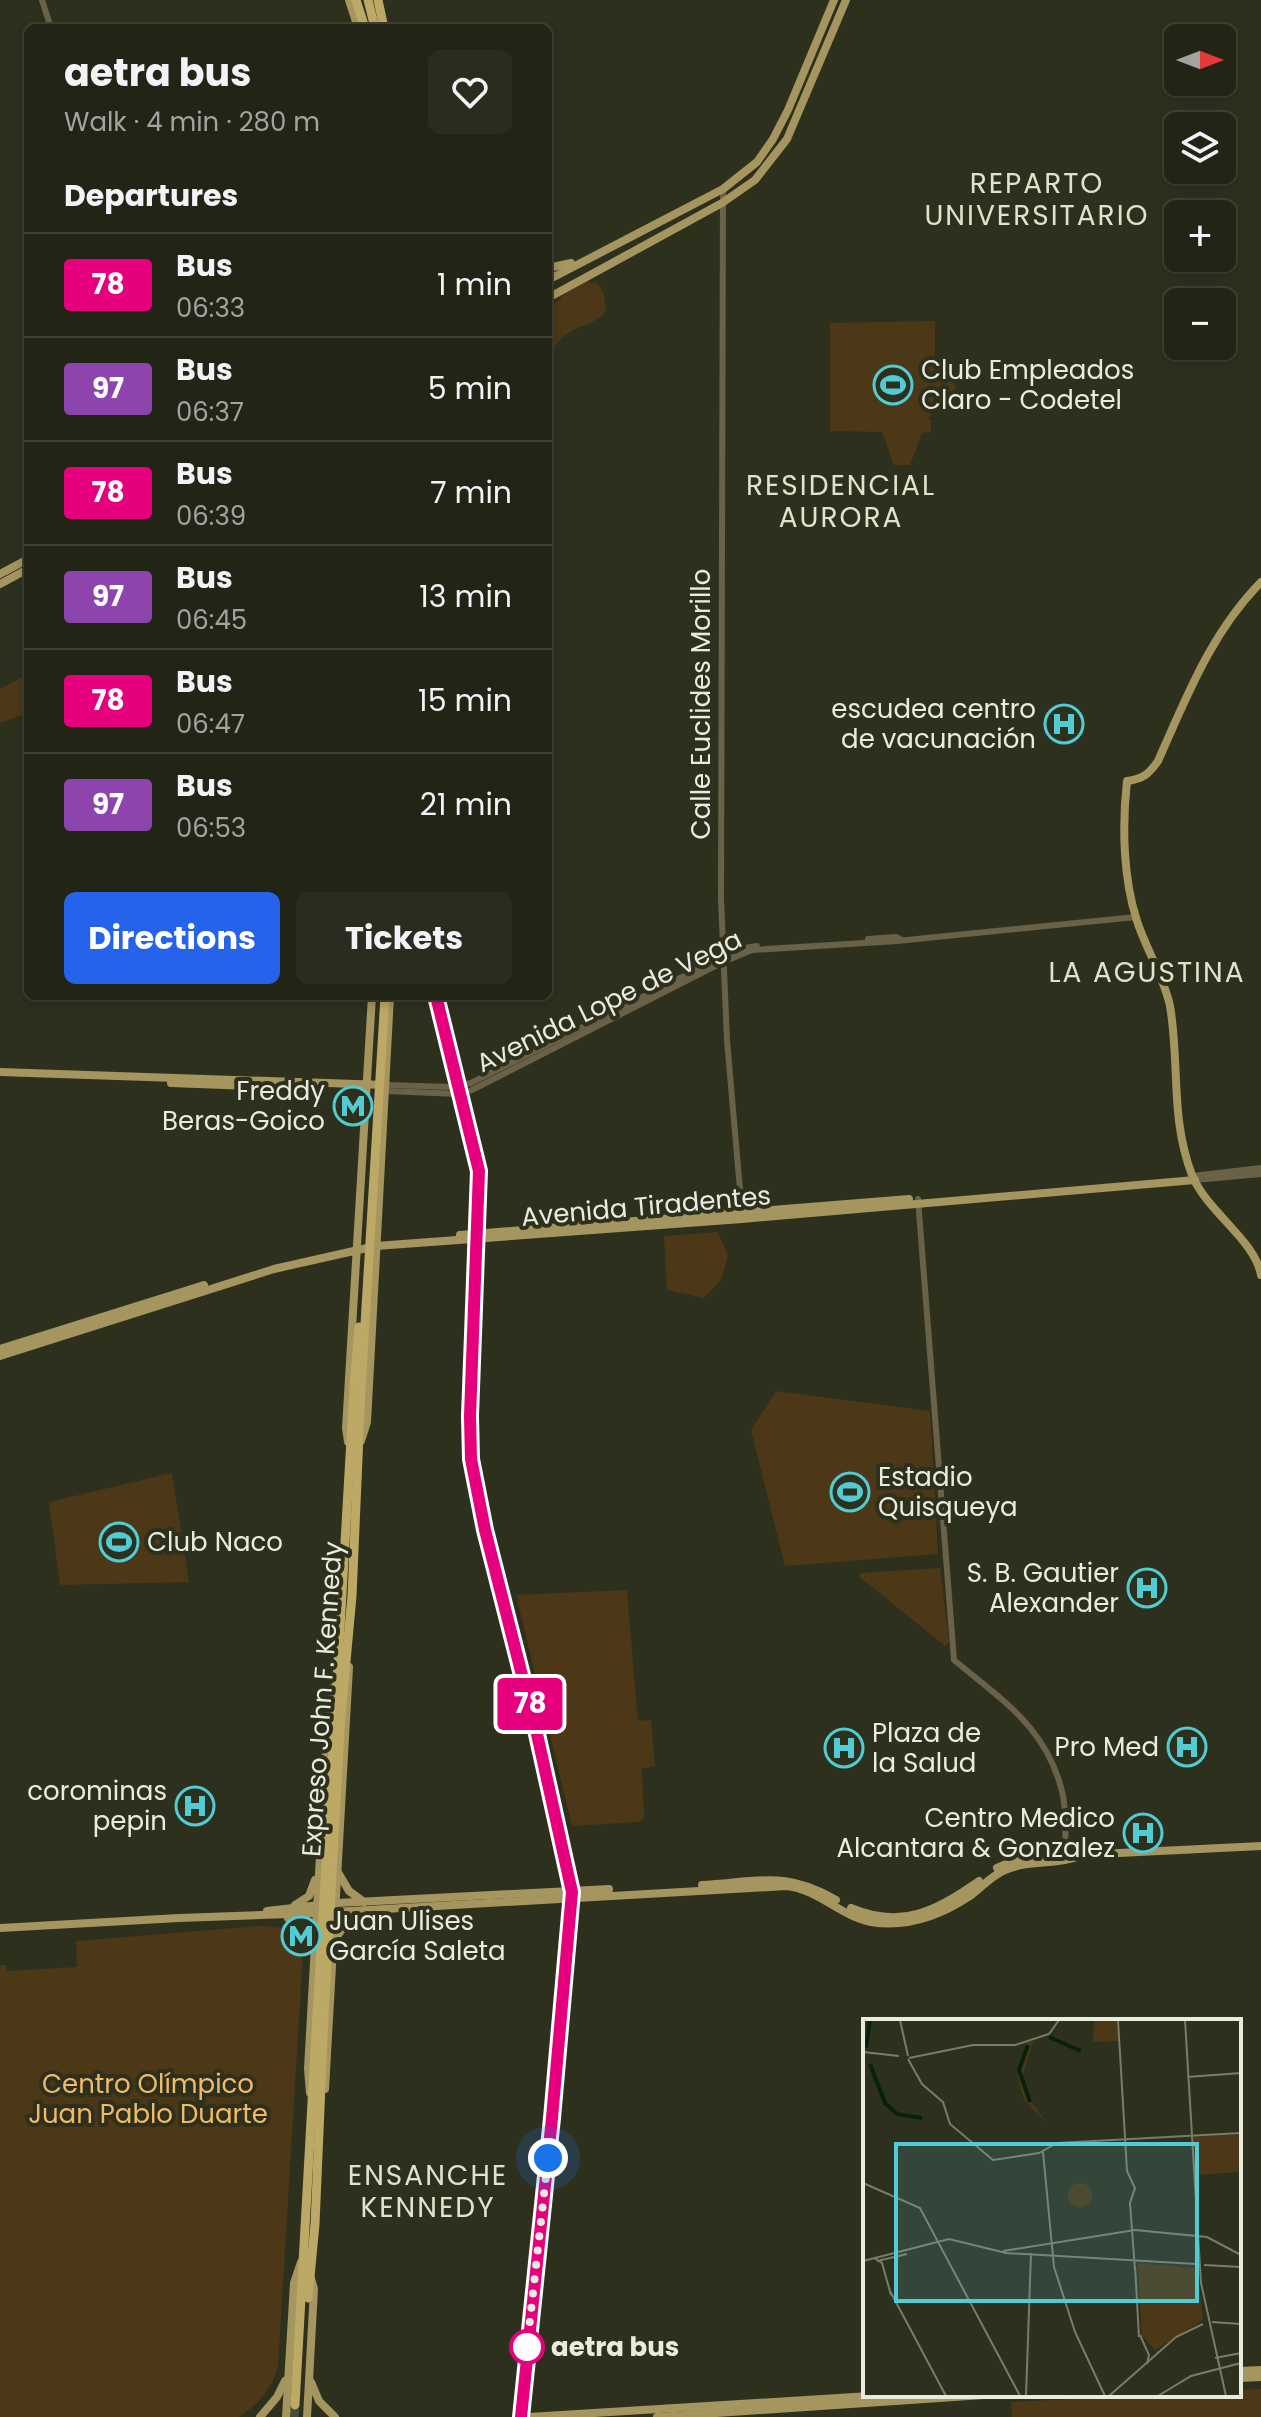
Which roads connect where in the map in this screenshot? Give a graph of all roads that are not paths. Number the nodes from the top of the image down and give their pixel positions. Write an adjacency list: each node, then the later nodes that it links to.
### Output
1 (42, 0): 8 (street)
2 (353, 0): 7 (highway); 10 (highway)
3 (368, 0): 11 (highway)
4 (378, 0): 12 (highway)
5 (834, 0): 13 (main road)
6 (846, 0): 14 (main road)
7 (353, 12): 9 (main road)
8 (50, 24)
9 (357, 24)
10 (363, 24)
11 (374, 24)
12 (385, 24)
13 (723, 189): 14 (street, Calle Euclides Morillo); 15 (main road)
14 (722, 203): 18 (main road); 25 (street, Calle Euclides Morillo)
15 (583, 260): 16 (main road); 17 (main road)
16 (552, 267)
17 (552, 278)
18 (552, 297)
19 (24, 561): 21 (main road)
20 (24, 571): 23 (main road)
21 (0, 574)
22 (1261, 582): 24 (main road)
23 (0, 584)
24 (1136, 917): 25 (street, Avenida Lope de Vega); 39 (main road)
25 (722, 959): 35 (street, Avenida Lope de Vega); 43 (street, Calle Euclides Morillo)
26 (372, 1000): 30 (main road)
27 (384, 1000): 31 (main road)
28 (384, 1000): 52 (highway, Expreso John F. Kennedy, bridge)
29 (437, 1000): 35 (main road)
30 (370, 1031): 31 (main road); 33 (main road)
31 (388, 1031): 34 (main road)
32 (0, 1074): 33 (main road, Avenida Lope de Vega)
33 (367, 1087): 34 (main road, Avenida Lope de Vega); 36 (main road)
34 (386, 1088): 35 (street, Avenida Lope de Vega); 37 (main road)
35 (460, 1090): 44 (main road)
36 (364, 1144): 37 (main road); 40 (main road)
37 (382, 1144): 41 (main road)
38 (1261, 1171): 39 (street, Avenida Tiradentes)
39 (1194, 1178): 42 (main road, Avenida Tiradentes); 47 (main road)
40 (361, 1192): 41 (main road); 46 (main road)
41 (379, 1193): 45 (main road)
42 (918, 1201): 43 (main road, Avenida Tiradentes); 61 (street)
43 (742, 1216): 44 (main road, Avenida Tiradentes)
44 (478, 1237): 45 (main road, Avenida Tiradentes); 64 (main road)
45 (376, 1244): 46 (main road, Avenida Tiradentes); 49 (main road)
46 (357, 1248): 48 (main road); 50 (main road, Avenida Tiradentes); 51 (main road, Avenida Tiradentes)
47 (1261, 1275)
48 (354, 1304): 49 (main road); 54 (main road)
49 (372, 1306): 53 (main road)
50 (0, 1349)
51 (0, 1356)
52 (357, 1388): 53 (highway, Expreso John F. Kennedy); 54 (highway, Expreso John F. Kennedy)
53 (360, 1442): 55 (highway, Expreso John F. Kennedy)
54 (350, 1449): 56 (highway, Expreso John F. Kennedy)
55 (349, 1650): 57 (highway, Expreso John F. Kennedy); 60 (main road)
56 (337, 1675): 57 (highway, Expreso John F. Kennedy); 59 (main road)
57 (338, 1715): 76 (highway, Expreso John F. Kennedy, bridge)
58 (1261, 1846): 61 (main road)
59 (320, 1849): 60 (main road); 62 (main road)
60 (339, 1849): 63 (main road)
61 (1066, 1858): 64 (main road)
62 (320, 1859): 67 (main road); 68 (main road)
63 (337, 1871): 65 (main road); 66 (main road)
64 (572, 1895): 65 (main road); 93 (main road)
65 (368, 1906): 66 (main road); 73 (main road)
66 (337, 1908): 68 (main road); 73 (main road)
67 (283, 1909): 68 (main road); 69 (main road)
68 (317, 1909): 70 (main road); 72 (main road)
69 (249, 1915): 70 (main road); 71 (main road)
70 (267, 1916): 72 (main road)
71 (0, 1928)
72 (315, 1942): 74 (main road)
73 (333, 1950): 75 (main road)
74 (313, 1968): 75 (main road); 78 (main road)
75 (332, 1968): 77 (main road)
76 (320, 2015): 77 (highway, Expreso John F. Kennedy); 78 (highway, Expreso John F. Kennedy)
77 (322, 2100): 80 (highway, Expreso John F. Kennedy)
78 (311, 2102): 79 (highway, Expreso John F. Kennedy)
79 (302, 2261): 80 (highway, Expreso John F. Kennedy); 82 (main road)
80 (311, 2278): 81 (main road)
81 (310, 2365): 91 (main road); 92 (main road)
82 (288, 2368): 89 (main road); 90 (main road)
83 (1261, 2370): 84 (main road)
84 (1241, 2371)
85 (1261, 2377): 86 (main road)
86 (1241, 2378)
87 (863, 2396): 94 (main road)
88 (954, 2397): 95 (main road)
89 (260, 2417)
90 (286, 2417)
91 (307, 2417)
92 (335, 2417)
93 (521, 2417)
94 (529, 2417)
95 (657, 2417)

